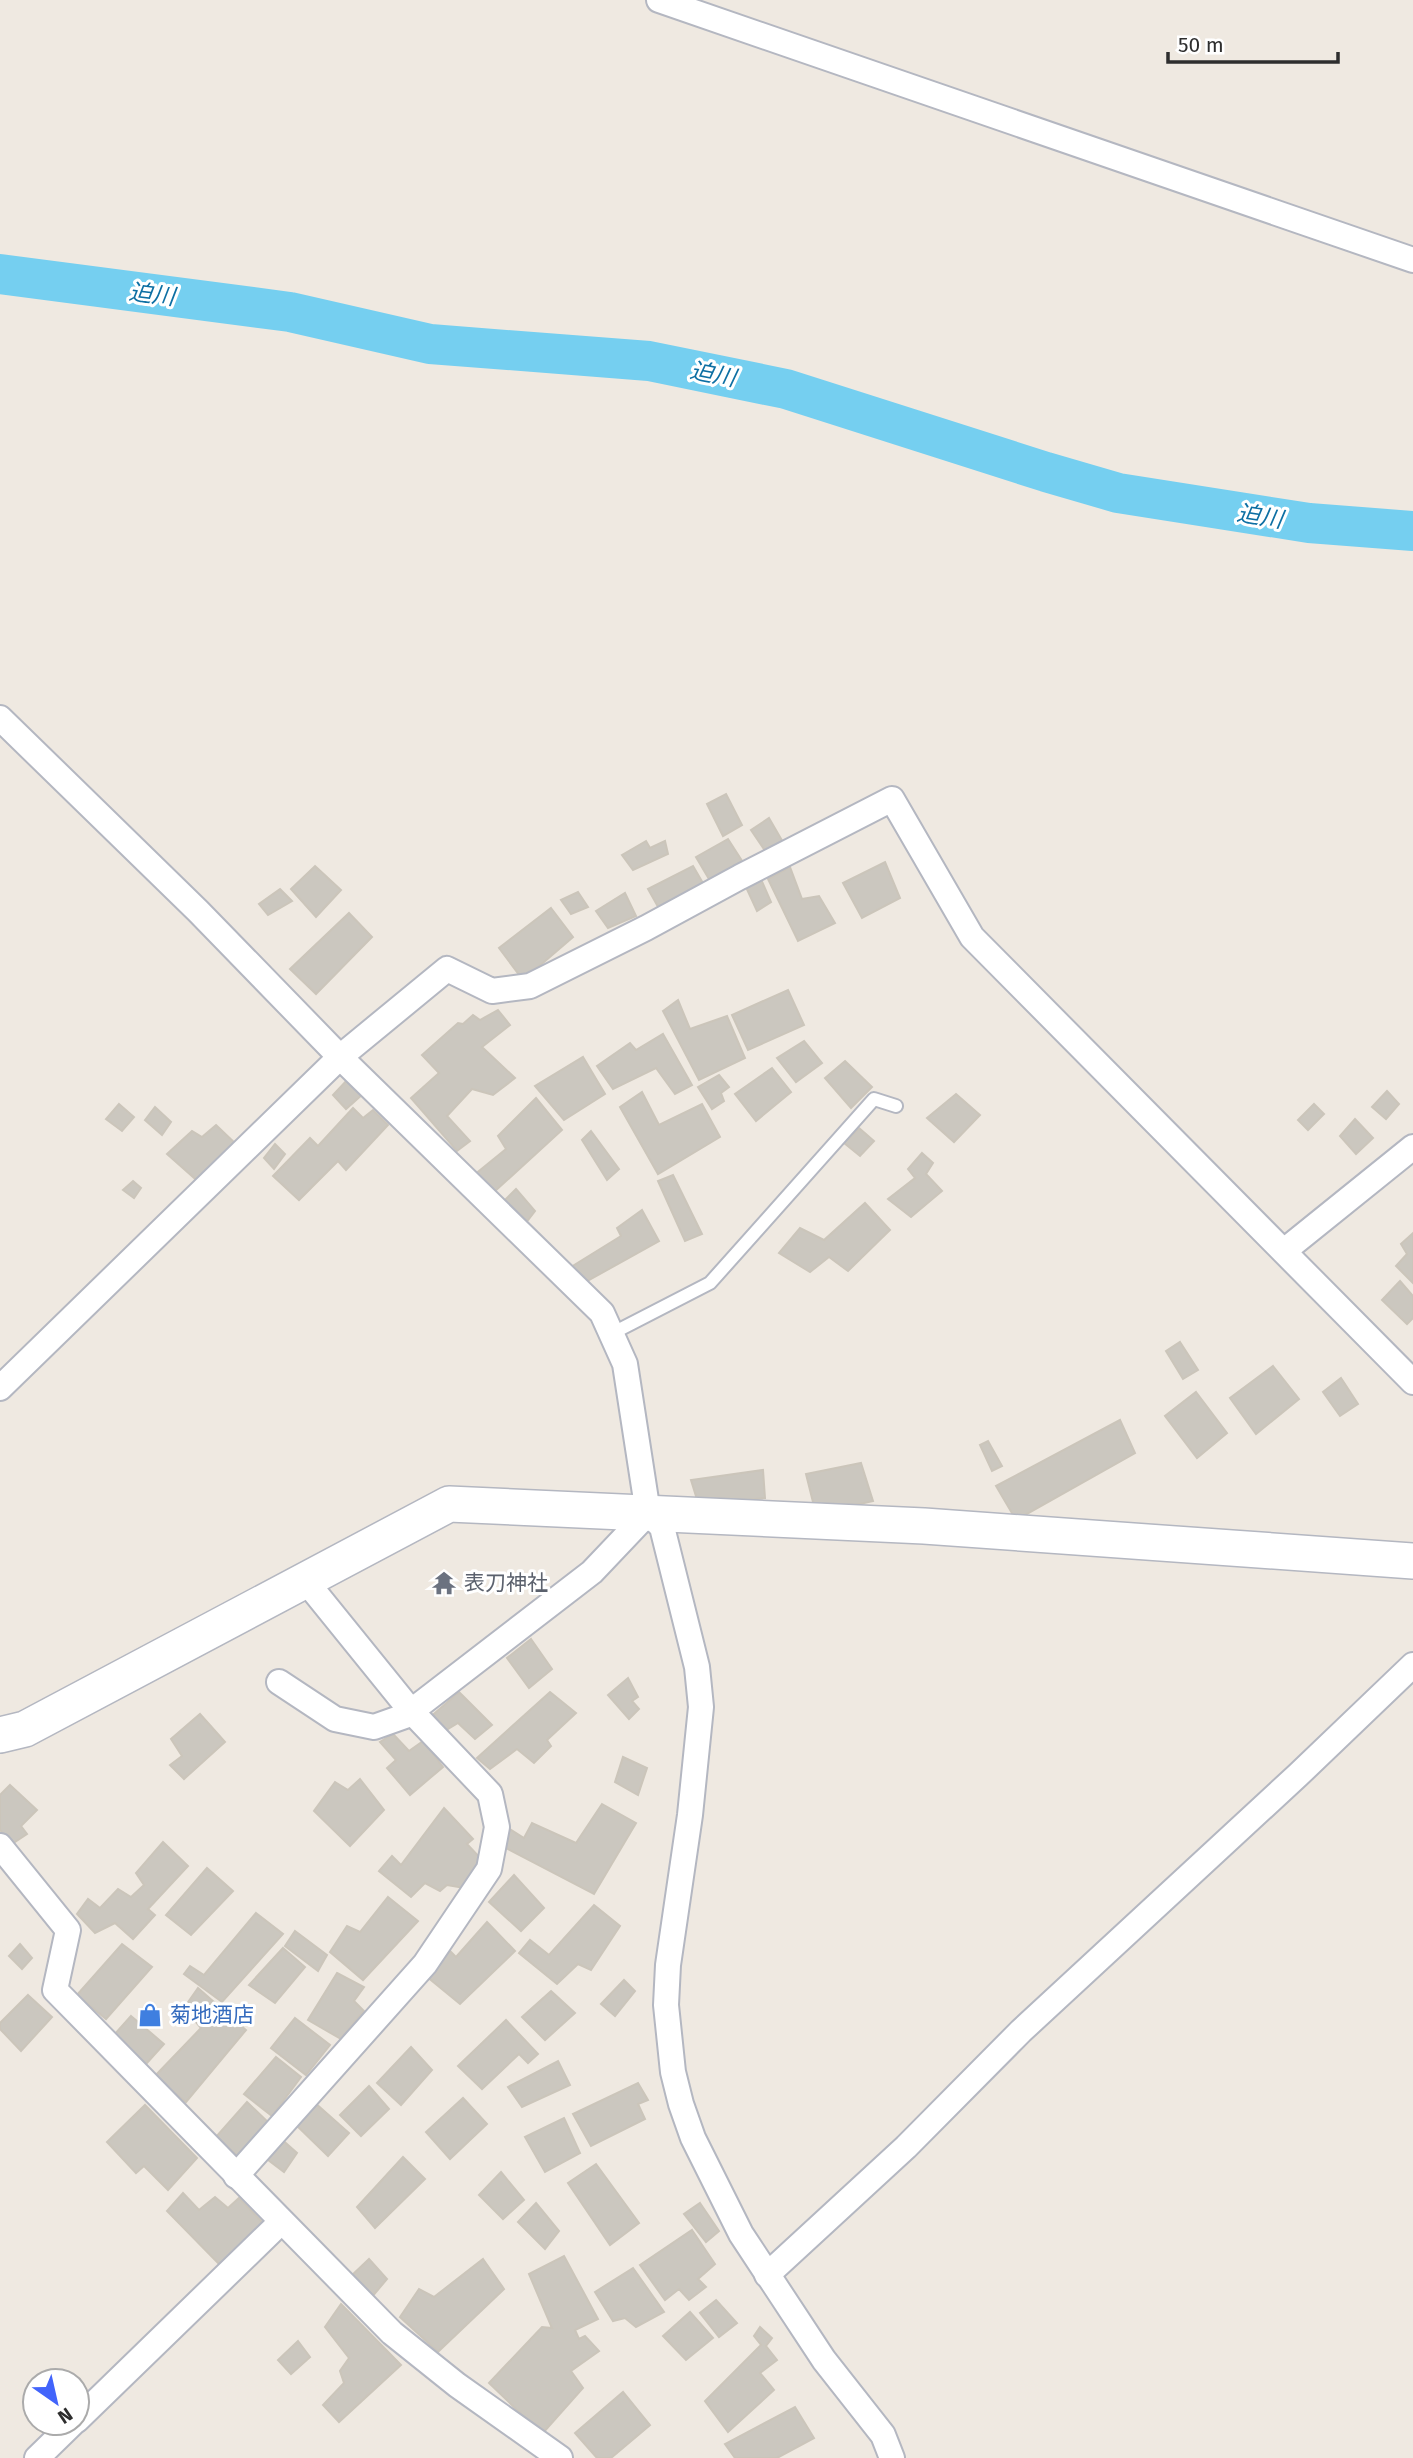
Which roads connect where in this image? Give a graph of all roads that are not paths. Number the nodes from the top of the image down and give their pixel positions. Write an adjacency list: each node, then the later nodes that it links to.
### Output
1 (659, 0): 2 (street)
2 (1413, 260)
3 (0, 718): 4 (street)
4 (340, 1057): 7 (street); 8 (street); 10 (street)
5 (896, 1106): 8 (lane)
6 (1413, 1147): 7 (street)
7 (1284, 1251): 9 (street)
8 (611, 1334): 11 (street)
9 (1413, 1381)
10 (0, 1388)
11 (648, 1513): 12 (street); 13 (street); 16 (street); 21 (street)
12 (1413, 1561)
13 (304, 1580): 16 (street); 17 (street)
14 (1413, 1665): 21 (street)
15 (279, 1682): 16 (street)
16 (411, 1711): 19 (street)
17 (0, 1735)
18 (0, 1846): 19 (street)
19 (236, 2176): 20 (street)
20 (281, 2222): 22 (street); 25 (street)
21 (767, 2276): 26 (street)
22 (91, 2406)
23 (59, 2437): 24 (street)
24 (37, 2458)
25 (560, 2458)
26 (892, 2458)

